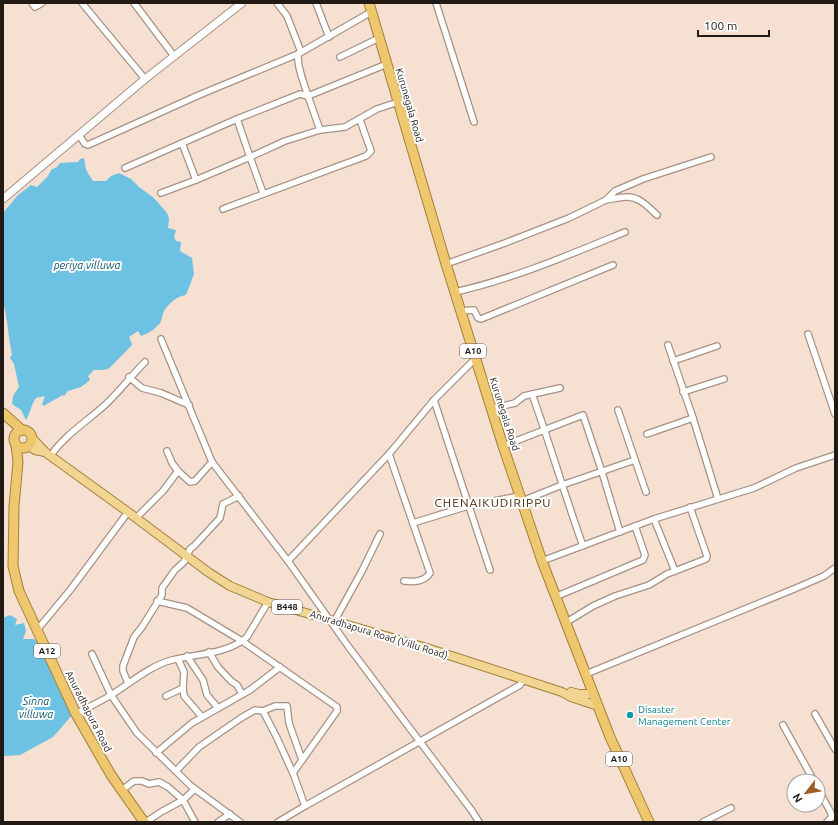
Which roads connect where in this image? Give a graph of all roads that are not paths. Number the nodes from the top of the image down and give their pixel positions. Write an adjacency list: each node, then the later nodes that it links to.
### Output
1 (32, 3): 2 (street)
2 (42, 3)
3 (82, 3): 16 (street)
4 (134, 3): 13 (street)
5 (242, 3): 13 (street)
6 (277, 3): 12 (street)
7 (316, 3): 10 (street)
8 (436, 3): 21 (street)
9 (370, 8): 10 (street); 11 (highway, Kurunegala Road / A10)
10 (329, 37): 12 (street)
11 (379, 38): 14 (street); 15 (highway, Kurunegala Road / A10)
12 (300, 53): 17 (street); 23 (street)
13 (174, 56): 16 (street)
14 (340, 58)
15 (387, 64): 17 (street); 18 (highway, Kurunegala Road / A10)
16 (145, 79): 23 (street)
17 (308, 96): 19 (street); 22 (street)
18 (398, 102): 20 (street); 36 (highway, Kurunegala Road / A10)
19 (237, 119): 24 (street); 26 (street)
20 (360, 120): 22 (street); 30 (street)
21 (474, 122)
22 (320, 130): 26 (street)
23 (79, 135): 31 (street)
24 (182, 143): 27 (street); 28 (street)
25 (711, 156): 32 (street)
26 (250, 157): 28 (street); 30 (street)
27 (125, 168)
28 (196, 180): 29 (street)
29 (161, 193)
30 (263, 193): 33 (street)
31 (3, 200)
32 (606, 200): 34 (street); 36 (street)
33 (223, 209)
34 (657, 215)
35 (625, 232): 38 (street)
36 (446, 264): 38 (highway, Kurunegala Road / A10)
37 (613, 265): 39 (street)
38 (455, 292): 39 (highway, Kurunegala Road / A10)
39 (461, 311): 44 (highway, Kurunegala Road / A10)
40 (808, 334): 56 (street)
41 (161, 339): 53 (street)
42 (668, 345): 45 (street)
43 (717, 346): 45 (street)
44 (476, 358): 52 (street); 54 (highway, Kurunegala Road / A10)
45 (673, 361): 50 (street)
46 (145, 362): 47 (street)
47 (129, 377): 53 (street); 66 (street)
48 (724, 379): 50 (street)
49 (560, 388): 51 (street)
50 (684, 392): 58 (street)
51 (532, 394): 54 (street); 60 (street)
52 (434, 400): 67 (street); 79 (street)
53 (189, 405): 71 (street)
54 (491, 408): 64 (highway, Kurunegala Road / A10)
55 (618, 410): 69 (street)
56 (835, 414)
57 (5, 415): 59 (highway, Anuradhapura Road / A12); 62 (highway, Anuradhapura Road / A12)
58 (693, 418): 61 (street); 78 (street)
59 (22, 430): 62 (highway); 63 (highway)
60 (545, 430): 64 (street); 73 (street); 74 (street)
61 (647, 434)
62 (15, 441): 63 (highway); 70 (highway, Anuradhapura Road / A12)
63 (29, 444): 66 (main road, Anuradhapura Road (Villu Road) / B448); 70 (highway, Anuradhapura Road / A12)
64 (503, 446): 77 (highway, Kurunegala Road / A10)
65 (167, 451): 72 (street)
66 (48, 454): 81 (main road, Anuradhapura Road (Villu Road) / B448)
67 (389, 454): 84 (street); 90 (street)
68 (835, 455): 78 (street)
69 (635, 460): 73 (street); 75 (street)
70 (18, 462): 101 (highway, Anuradhapura Road / A12)
71 (212, 462): 72 (street); 76 (street)
72 (178, 471): 82 (street)
73 (602, 472): 74 (street); 86 (street)
74 (562, 485): 77 (street); 88 (street)
75 (646, 492)
76 (239, 496): 89 (street); 90 (street)
77 (521, 498): 79 (street); 91 (highway, Kurunegala Road / A10)
78 (718, 499): 80 (street)
79 (468, 506): 84 (street); 93 (street)
80 (690, 507): 83 (street); 94 (street)
81 (128, 512): 82 (main road, Anuradhapura Road (Villu Road) / B448); 101 (street)
82 (136, 518): 89 (main road, Anuradhapura Road (Villu Road) / B448)
83 (654, 519): 85 (street); 94 (street)
84 (413, 523): 95 (street)
85 (635, 526): 86 (street); 96 (street)
86 (620, 532): 88 (street)
87 (380, 534): 99 (street)
88 (583, 546): 91 (street)
89 (186, 556): 97 (street); 98 (main road, Anuradhapura Road (Villu Road) / B448)
90 (288, 561): 99 (street)
91 (542, 561): 96 (highway, Kurunegala Road / A10)
92 (835, 568): 108 (street)
93 (490, 570)
94 (675, 571): 100 (street)
95 (404, 580)
96 (555, 597): 100 (highway, Kurunegala Road / A10)
97 (157, 602): 102 (street); 110 (street)
98 (268, 602): 99 (main road, Anuradhapura Road (Villu Road) / B448); 102 (street)
99 (331, 619): 109 (main road, Anuradhapura Road (Villu Road) / B448); 124 (street)
100 (565, 623): 108 (highway, Kurunegala Road / A10)
101 (37, 630): 120 (highway, Anuradhapura Road / A12)
102 (242, 641): 103 (street); 107 (street)
103 (209, 652): 105 (street); 113 (street)
104 (92, 654): 115 (street)
105 (187, 656): 106 (street); 118 (street)
106 (178, 659): 110 (street); 111 (street)
107 (280, 667): 113 (street); 127 (street)
108 (586, 674): 114 (highway, Kurunegala Road / A10)
109 (523, 680): 112 (main road, Anuradhapura Road (Villu Road) / B448); 124 (street)
110 (128, 684): 115 (street)
111 (183, 688): 116 (street); 122 (street)
112 (562, 692): 114 (main road, Anuradhapura Road (Villu Road) / B448); 117 (main road, Anuradhapura Road (Villu Road) / B448)
113 (242, 694): 118 (street)
114 (593, 694): 117 (highway, Kurunegala Road / A10)
115 (111, 695): 120 (street); 126 (street)
116 (166, 696)
117 (598, 706): 144 (highway, Kurunegala Road / A10)
118 (218, 708): 122 (street)
119 (263, 711): 127 (street); 128 (street); 129 (street)
120 (76, 714): 132 (highway, Anuradhapura Road / A12)
121 (814, 714): 125 (street)
122 (202, 717): 126 (street)
123 (784, 726): 130 (street)
124 (419, 741): 135 (street); 143 (street)
125 (835, 748)
126 (156, 753): 128 (street)
127 (302, 760): 129 (street)
128 (176, 771): 131 (street)
129 (292, 772): 135 (street)
130 (810, 773)
131 (196, 789): 133 (street); 137 (street)
132 (122, 790): 133 (street); 138 (highway, Anuradhapura Road / A12)
133 (183, 800): 138 (street); 139 (street)
134 (826, 804): 146 (street)
135 (304, 806): 142 (street)
136 (731, 808): 145 (street)
137 (230, 814): 140 (street); 141 (street)
138 (145, 822)
139 (195, 822)
140 (218, 822)
141 (240, 822)
142 (278, 822)
143 (479, 822)
144 (649, 822)
145 (703, 822)
146 (827, 822)

